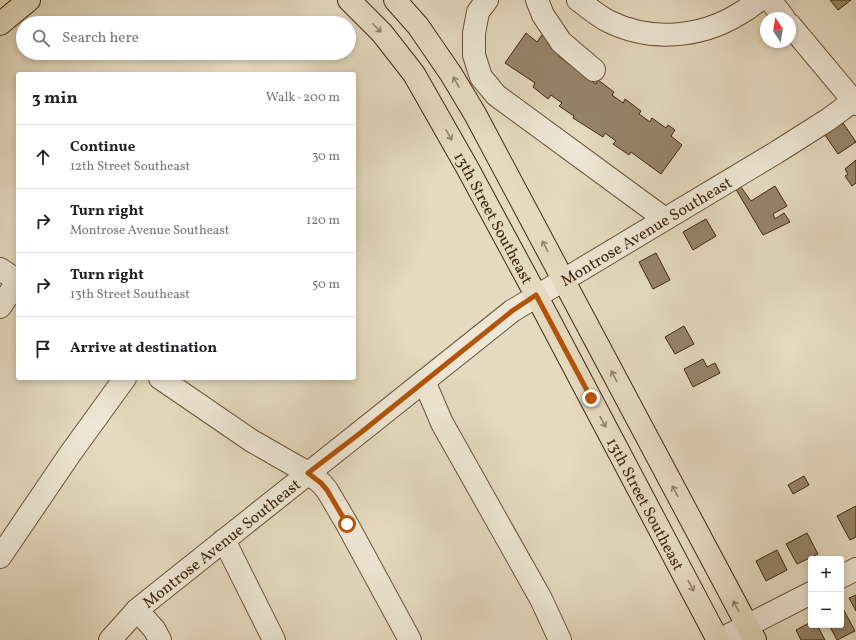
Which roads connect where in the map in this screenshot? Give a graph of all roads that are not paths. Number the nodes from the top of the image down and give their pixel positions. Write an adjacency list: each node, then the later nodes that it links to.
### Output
1 (29, 0): 10 (main road)
2 (349, 0): 19 (main road, 13th Street Southeast, one-way to 19)
3 (395, 0): 17 (main road, 13th Street Southeast, one-way to 3)
4 (487, 0): 14 (street)
5 (537, 0): 12 (street)
6 (578, 0): 7 (street)
7 (759, 0)
8 (770, 0): 9 (street)
9 (779, 12)
10 (0, 24)
11 (796, 33): 13 (street)
12 (594, 70)
13 (854, 102): 14 (street, Montrose Avenue Southeast)
14 (665, 219): 17 (street, Montrose Avenue Southeast)
15 (0, 269): 16 (street)
16 (16, 280)
17 (563, 280): 19 (street, Montrose Avenue Southeast); 31 (main road, 13th Street Southeast, one-way to 17)
18 (16, 284): 20 (street)
19 (536, 295): 23 (street, Montrose Avenue Southeast); 37 (main road, 13th Street Southeast, one-way to 37)
20 (0, 307)
21 (124, 380): 26 (street)
22 (163, 380): 24 (street)
23 (424, 381): 24 (street, Montrose Avenue Southeast); 36 (street)
24 (308, 473): 25 (street, Montrose Avenue Southeast); 35 (street)
25 (224, 540): 30 (street, Montrose Avenue Southeast); 34 (street)
26 (0, 557)
27 (856, 569): 28 (street)
28 (844, 575)
29 (808, 595): 31 (street)
30 (137, 610): 32 (street, Montrose Avenue Southeast); 33 (street)
31 (751, 633): 37 (street)
32 (110, 640)
33 (160, 640)
34 (274, 640)
35 (410, 640)
36 (560, 640)
37 (719, 640)

